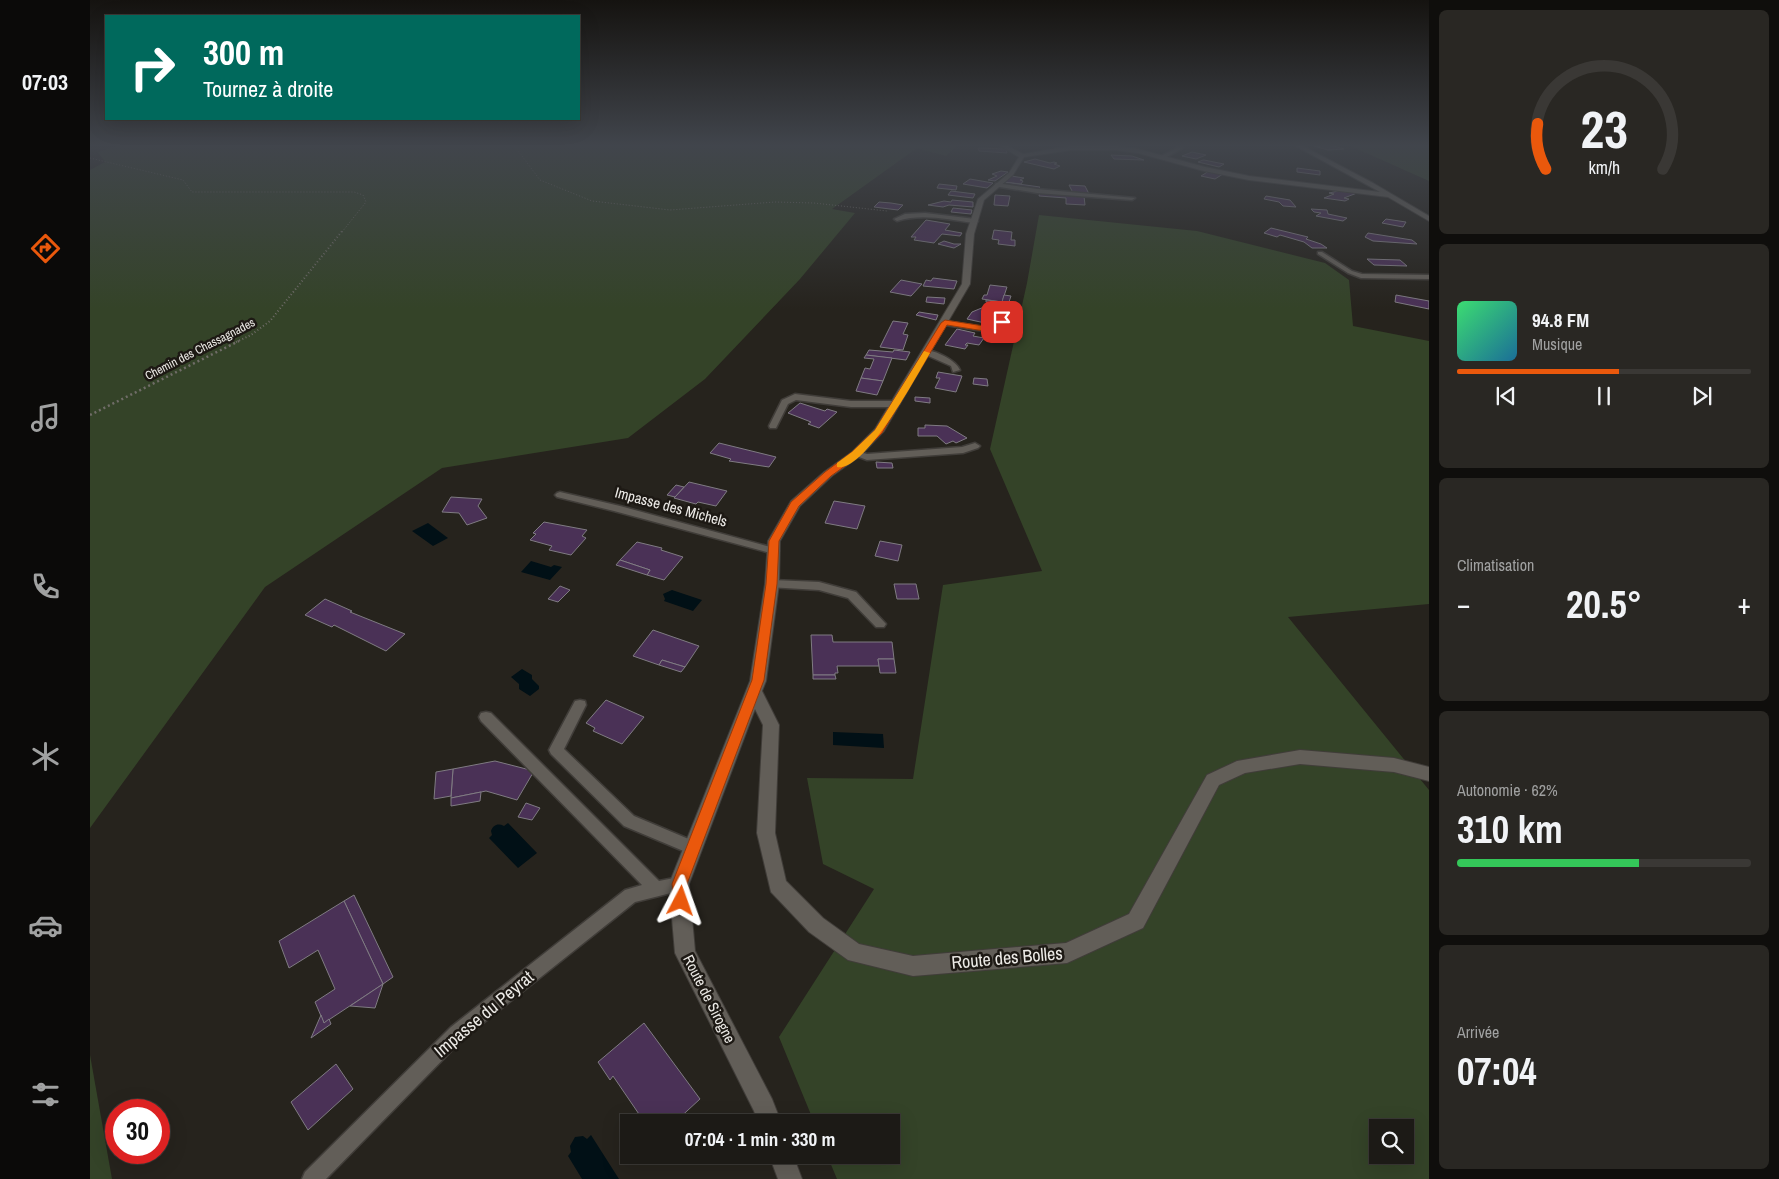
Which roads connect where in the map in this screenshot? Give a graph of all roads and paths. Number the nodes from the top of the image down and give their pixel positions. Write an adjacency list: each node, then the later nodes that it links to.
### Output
1 (365, 199): 16 (path, Chemin des Chassagnades)
2 (587, 199): 5 (path)
3 (981, 199): 8 (street, Route de Sirogne)
4 (1396, 199): 7 (street)
5 (916, 214): 6 (lane); 8 (lane)
6 (897, 219)
7 (1429, 219)
8 (975, 221): 12 (street, Route de Sirogne)
9 (1320, 253): 10 (lane)
10 (1429, 277)
11 (1002, 322): 12 (lane)
12 (945, 323): 13 (street, Route de Sirogne)
13 (927, 352): 14 (lane); 15 (street, Route de Sirogne)
14 (956, 370)
15 (895, 404): 17 (lane); 19 (street, Route de Sirogne)
16 (90, 415)
17 (774, 426)
18 (975, 446): 19 (lane)
19 (856, 454): 21 (street, Route de Sirogne)
20 (560, 495): 21 (lane, Impasse des Michels)
21 (774, 551): 22 (street, Route de Sirogne)
22 (772, 584): 23 (lane); 24 (street, Route de Sirogne)
23 (880, 624)
24 (754, 690): 27 (street, Route des Bolles); 28 (street, Route de Sirogne)
25 (580, 705): 28 (lane)
26 (486, 716): 30 (lane)
27 (1429, 774)
28 (694, 848): 29 (street, Route de Sirogne)
29 (680, 884): 30 (lane, Impasse du Peyrat); 31 (street, Route de Sirogne)
30 (656, 890): 33 (lane, Impasse du Peyrat)
31 (767, 1114)
32 (784, 1164): 34 (street)
33 (312, 1179)
34 (790, 1179)

